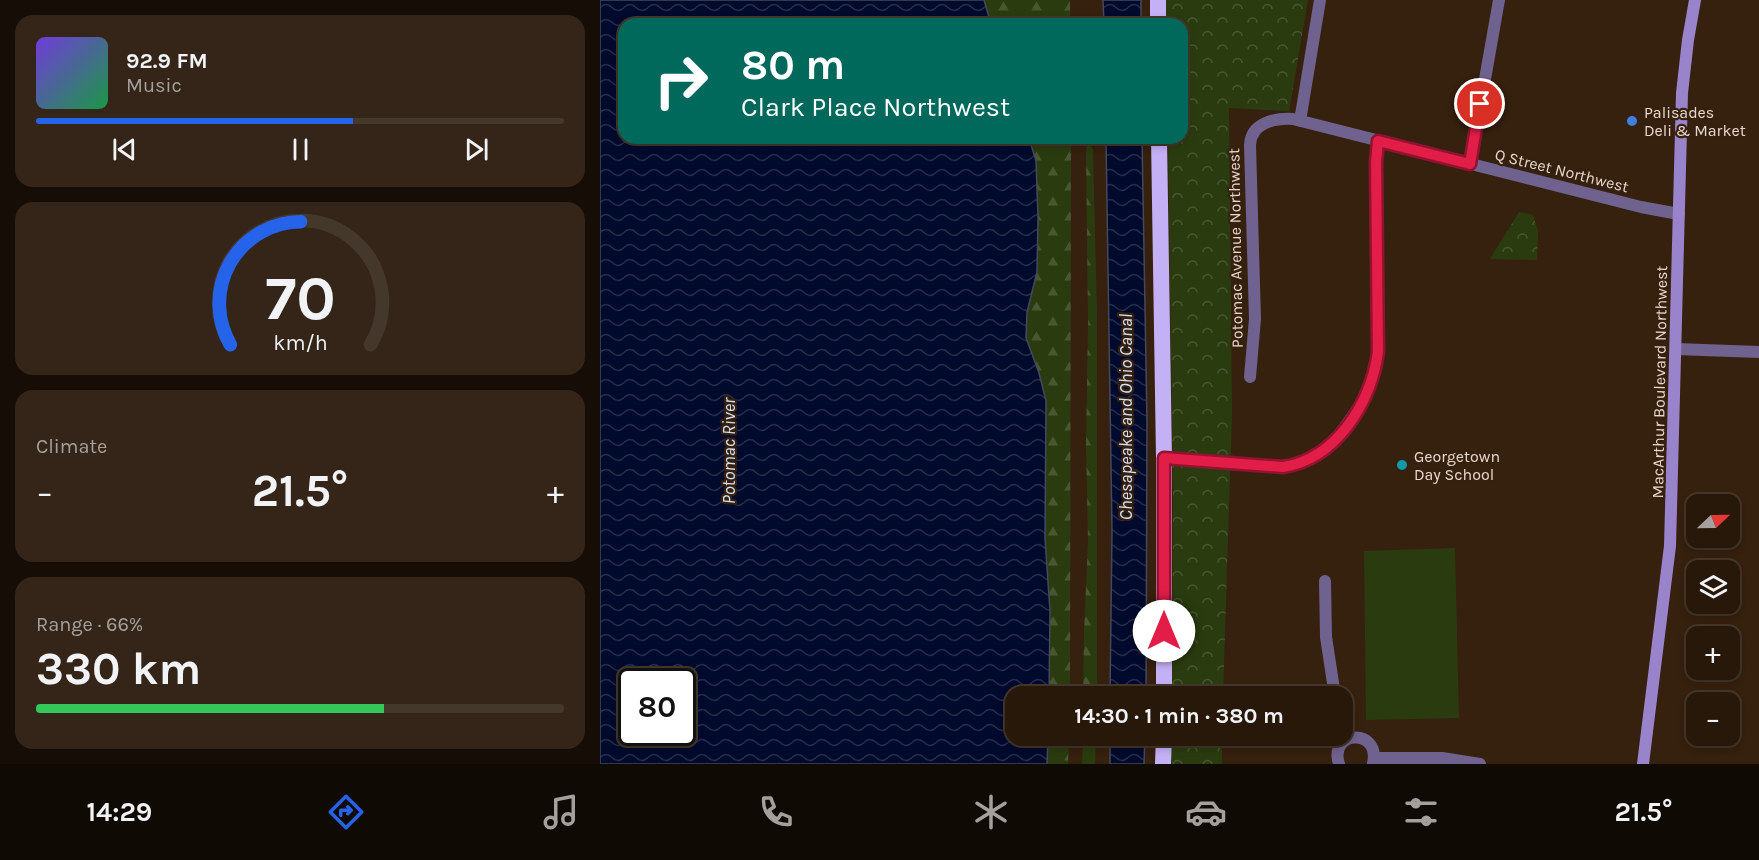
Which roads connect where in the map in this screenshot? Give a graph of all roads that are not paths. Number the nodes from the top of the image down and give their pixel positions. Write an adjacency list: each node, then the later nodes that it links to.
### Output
1 (1158, 0): 5 (highway)
2 (1320, 0): 6 (street)
3 (1499, 0): 10 (street)
4 (1695, 0): 11 (main road, MacArthur Boulevard Northwest)
5 (1158, 18)
6 (1300, 121): 7 (street, Q Street Northwest); 8 (street, Q Street Northwest)
7 (1263, 123): 14 (street, Potomac Avenue Northwest)
8 (1378, 141): 10 (street, Q Street Northwest); 15 (street)
9 (1159, 144): 15 (highway)
10 (1470, 164): 11 (street, Q Street Northwest)
11 (1679, 214): 12 (main road, MacArthur Boulevard Northwest)
12 (1676, 349): 13 (street); 26 (main road, MacArthur Boulevard Northwest)
13 (1759, 352)
14 (1250, 377)
15 (1164, 458): 17 (highway)
16 (1325, 581): 18 (street)
17 (1164, 686)
18 (1333, 686)
19 (1353, 738): 22 (street)
20 (1164, 746): 23 (highway)
21 (1339, 746): 24 (street)
22 (1373, 761): 25 (street)
23 (1163, 764)
24 (1339, 764)
25 (1480, 764)
26 (1643, 764)

